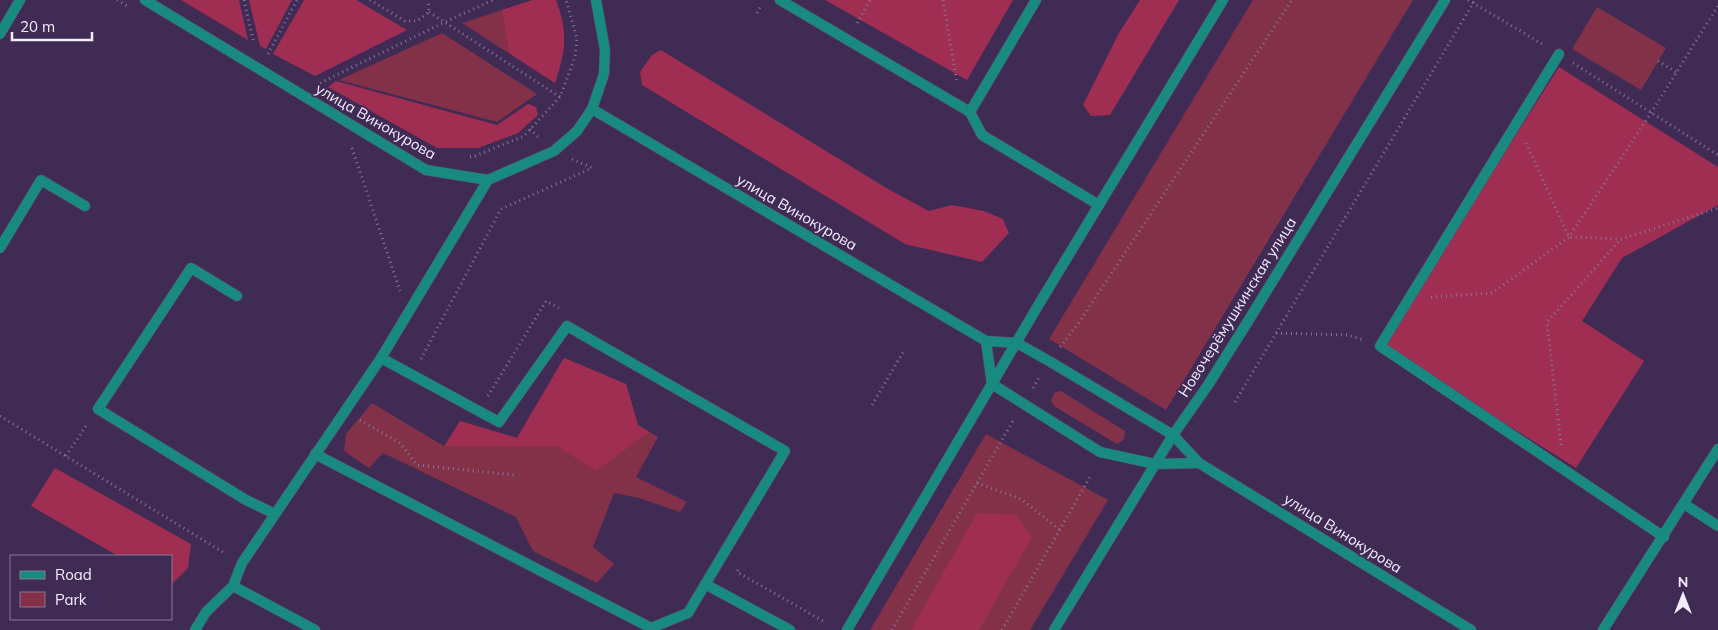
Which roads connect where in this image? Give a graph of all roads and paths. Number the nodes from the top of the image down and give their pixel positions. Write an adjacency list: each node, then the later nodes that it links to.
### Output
1 (20, 0): 22 (street)
2 (146, 0): 39 (street, улица Винокурова)
3 (244, 0): 24 (path)
4 (297, 0): 26 (path)
5 (370, 0): 20 (path)
6 (428, 0): 20 (path)
7 (493, 0): 21 (path)
8 (566, 0): 30 (path)
9 (596, 0): 31 (street)
10 (780, 0): 23 (street)
11 (870, 0): 23 (path)
12 (943, 0): 32 (path)
13 (1036, 0): 32 (street)
14 (1224, 0): 40 (street)
15 (1292, 0): 57 (path)
16 (1445, 0): 66 (street, Новочерёмушкинская улица)
17 (1468, 0): 18 (path)
18 (1474, 1): 25 (path); 50 (path)
19 (1718, 6): 28 (path)
20 (429, 12): 21 (path)
21 (445, 22): 29 (path); 30 (path)
22 (0, 34)
23 (848, 40): 32 (street)
24 (255, 45)
25 (1559, 54): 33 (path); 34 (street)
26 (264, 59)
27 (1658, 61): 28 (path)
28 (1676, 72): 33 (path)
29 (314, 86)
30 (560, 97): 37 (path)
31 (592, 110): 39 (street); 51 (street, улица Винокурова)
32 (966, 110): 40 (street)
33 (1651, 113): 36 (path); 43 (path)
34 (1517, 123): 43 (path); 47 (street)
35 (350, 140): 49 (path)
36 (1718, 155)
37 (465, 157)
38 (592, 168): 56 (path)
39 (488, 180): 49 (street)
40 (1099, 205): 52 (street)
41 (84, 206): 45 (street)
42 (1718, 208): 44 (path)
43 (1569, 237): 44 (path); 47 (path)
44 (1621, 240): 72 (path)
45 (0, 248)
46 (237, 296): 63 (street)
47 (1409, 299): 53 (street)
48 (563, 311): 59 (path)
49 (408, 313): 55 (street)
50 (1276, 333): 53 (path); 60 (path)
51 (986, 341): 52 (street, улица Винокурова); 58 (street)
52 (1017, 343): 57 (street, улица Винокурова); 58 (street)
53 (1380, 346): 72 (street)
54 (905, 349): 62 (path)
55 (381, 358): 64 (street); 83 (street)
56 (420, 361)
57 (1049, 361): 61 (path); 66 (street, улица Винокурова)
58 (992, 384): 61 (street); 90 (street)
59 (487, 397)
60 (1235, 402)
61 (1023, 403): 71 (street); 75 (path)
62 (872, 405)
63 (98, 409): 69 (path); 77 (street)
64 (344, 411): 68 (street); 73 (path)
65 (0, 416): 69 (path)
66 (1173, 435): 70 (street, улица Винокурова); 71 (street, Новочерёмушкинская улица)
67 (1718, 449): 76 (street)
68 (316, 454): 77 (street); 83 (street)
69 (66, 456): 81 (path)
70 (1199, 463): 71 (street); 86 (street, улица Винокурова)
71 (1155, 464): 93 (street, Новочерёмушкинская улица)
72 (1564, 470): 80 (street)
73 (516, 475)
74 (1090, 477): 79 (path)
75 (977, 483): 79 (path); 91 (path)
76 (1684, 504): 78 (street); 80 (street)
77 (275, 514): 81 (street)
78 (1718, 526)
79 (1060, 530): 92 (path)
80 (1664, 537): 95 (street)
81 (242, 563): 84 (street)
82 (742, 564): 85 (path)
83 (706, 584): 89 (street)
84 (233, 586): 87 (street); 88 (street)
85 (823, 621)
86 (1457, 626): 94 (street, улица Винокурова)
87 (195, 630)
88 (315, 630)
89 (790, 630)
90 (847, 630)
91 (892, 630)
92 (1002, 630)
93 (1054, 630)
94 (1471, 630)
95 (1603, 630)

